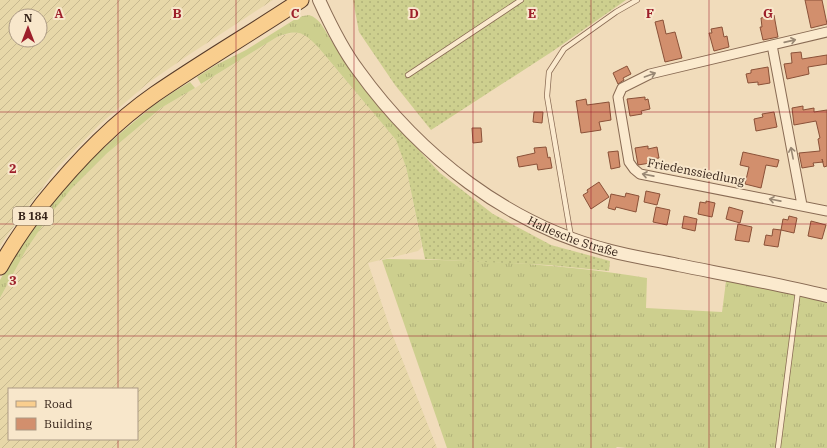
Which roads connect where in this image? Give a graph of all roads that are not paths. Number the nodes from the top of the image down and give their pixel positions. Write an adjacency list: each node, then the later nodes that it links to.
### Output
1 (301, 0): 11 (main road, B 184)
2 (318, 0): 10 (street, Hallesche Straße)
3 (521, 0): 7 (lane)
4 (637, 0): 10 (lane)
5 (827, 32): 6 (street, Friedenssiedlung, one-way to 5)
6 (772, 45): 8 (street, one-way to 6); 8 (street, Friedenssiedlung, one-way to 6)
7 (408, 75)
8 (802, 206): 9 (street, Friedenssiedlung)
9 (827, 211)
10 (571, 238): 12 (street, Hallesche Straße)
11 (0, 267)
12 (798, 289): 13 (street, Hallesche Straße); 14 (lane)
13 (827, 296)
14 (778, 448)

